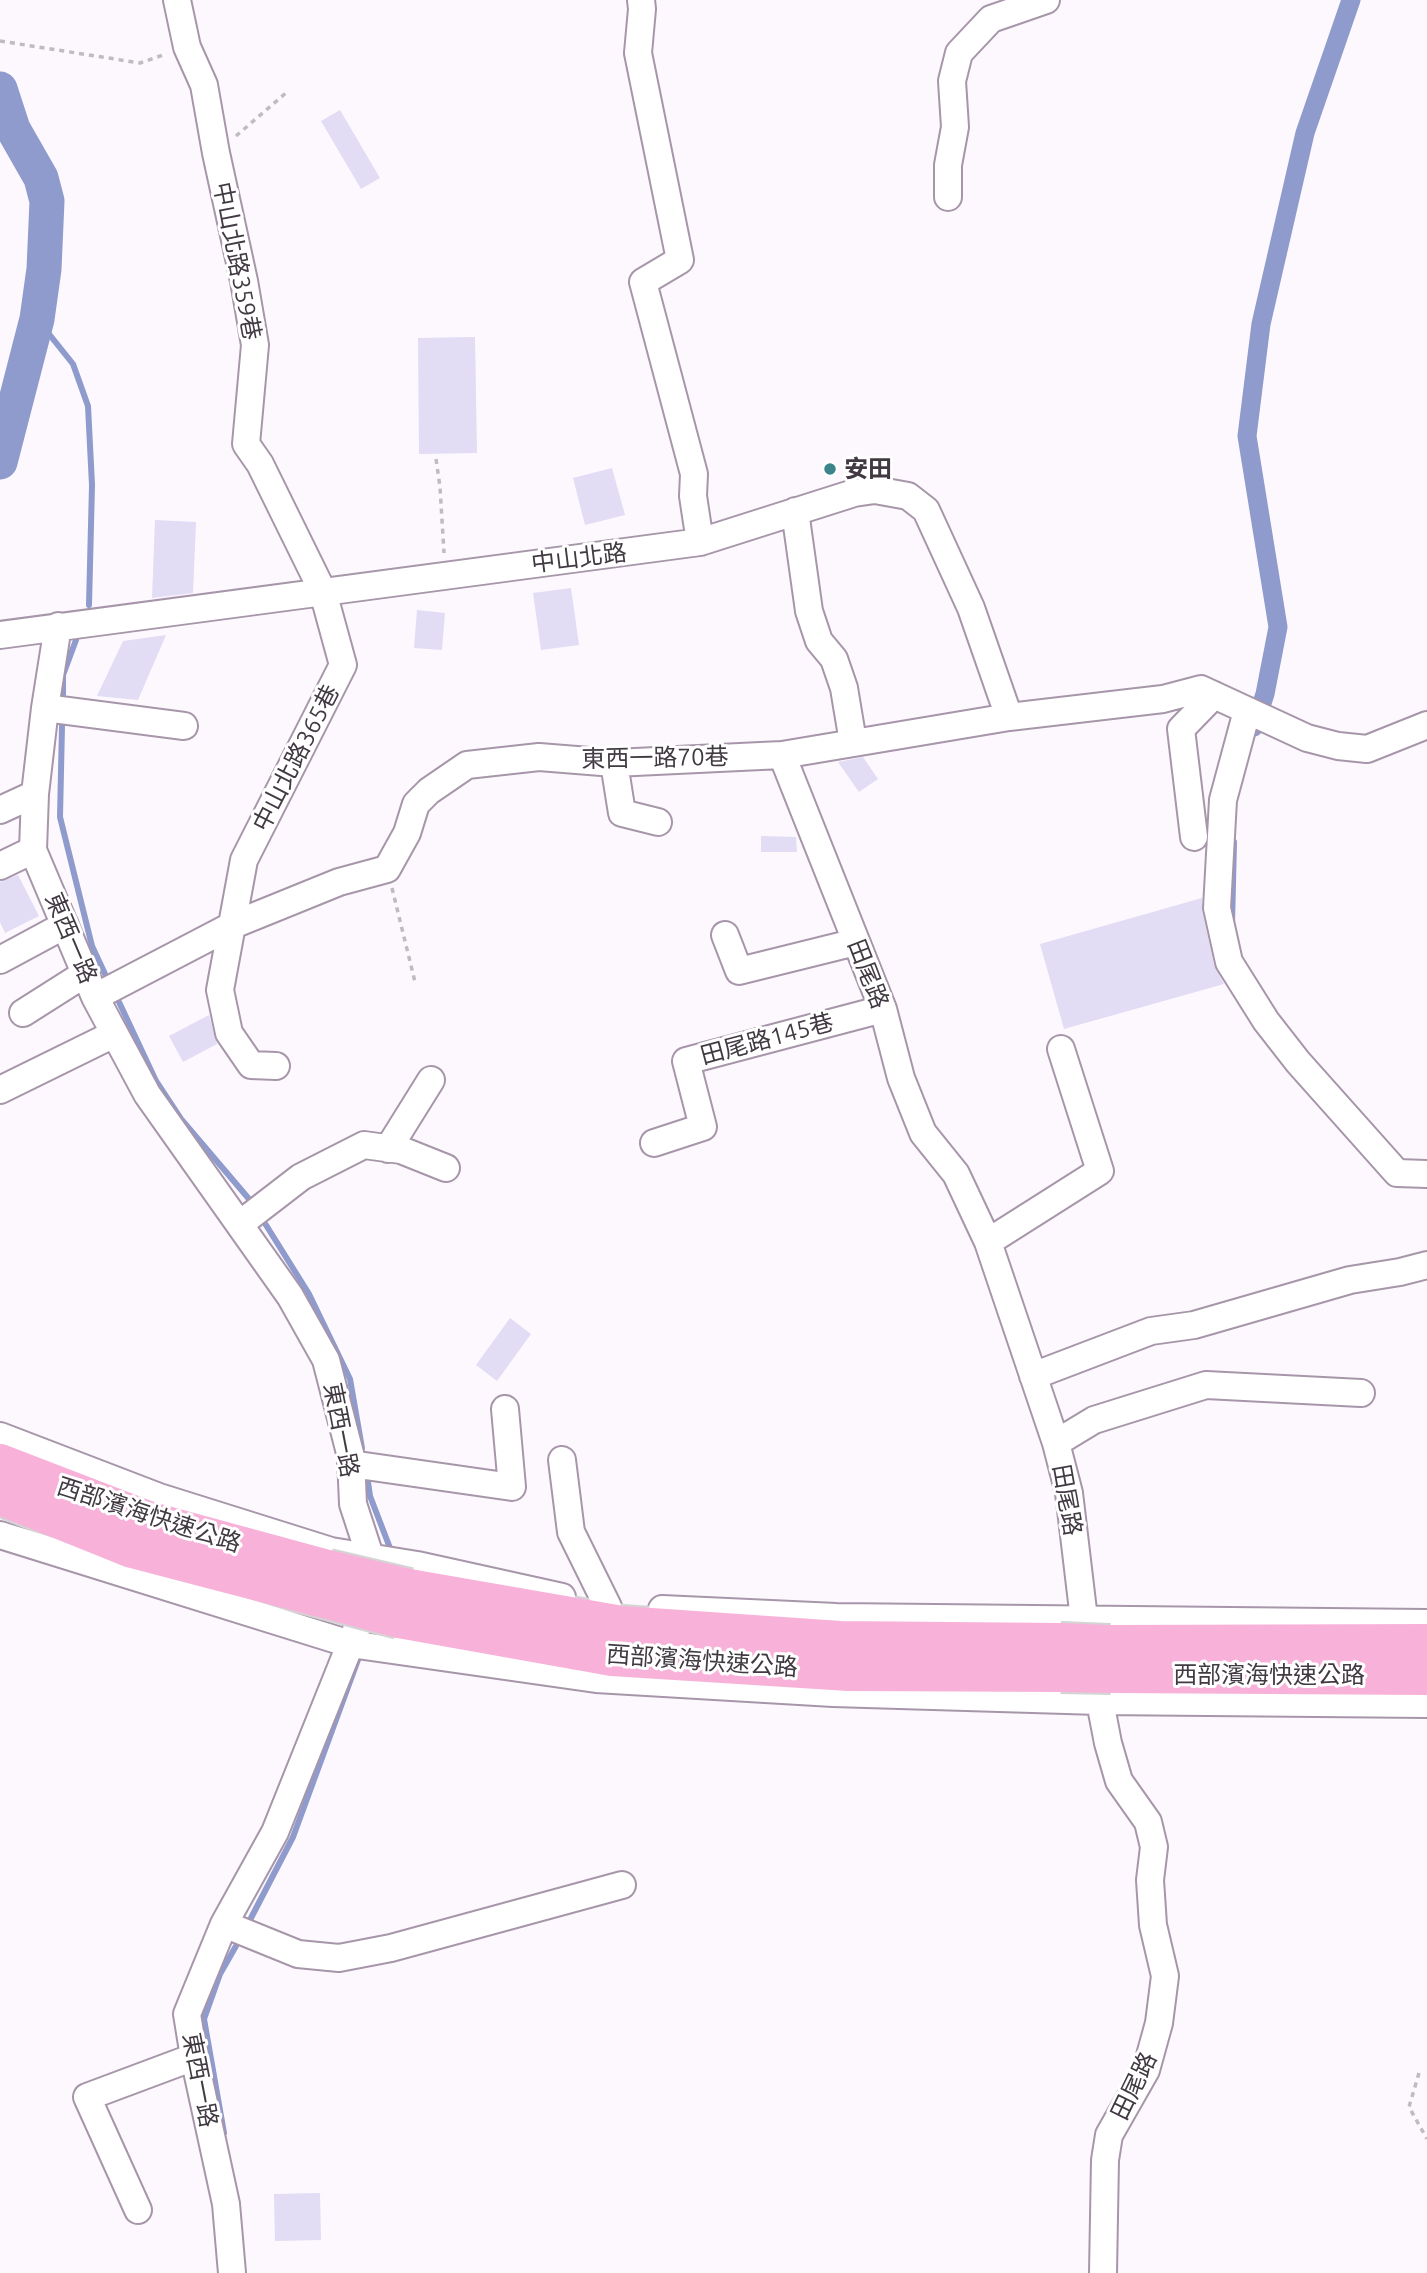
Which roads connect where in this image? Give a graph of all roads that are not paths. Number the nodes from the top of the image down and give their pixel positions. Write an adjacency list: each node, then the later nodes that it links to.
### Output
1 (177, 0): 8 (street, 中山北路359巷)
2 (641, 0): 7 (street)
3 (1046, 0): 4 (street)
4 (985, 9): 5 (street)
5 (948, 198)
6 (795, 511): 7 (street, 中山北路); 15 (street, 中山北路); 19 (street)
7 (700, 542): 8 (street, 中山北路)
8 (323, 592): 9 (street, 中山北路); 29 (street, 中山北路365巷)
9 (58, 626): 10 (street, 中山北路); 13 (street, 東西一路)
10 (0, 635)
11 (1214, 695): 12 (street, 東西一路70巷); 14 (street, 東西一路70巷); 18 (street)
12 (1163, 699): 15 (street, 東西一路70巷); 18 (street)
13 (45, 708): 17 (street); 22 (street, 東西一路)
14 (1247, 711): 16 (street, 東西一路70巷); 44 (street)
15 (1009, 717): 19 (street, 東西一路70巷)
16 (1427, 725)
17 (184, 726)
18 (1181, 729): 25 (street)
19 (853, 742): 20 (street, 東西一路70巷)
20 (782, 755): 21 (street, 東西一路70巷); 31 (street, 田尾路)
21 (614, 763): 24 (street); 29 (street, 東西一路70巷)
22 (35, 794): 23 (street); 26 (street, 東西一路)
23 (0, 810)
24 (658, 822)
25 (1194, 837)
26 (33, 850): 27 (street); 28 (street, 東西一路)
27 (0, 866)
28 (65, 925): 32 (street); 33 (street, 東西一路)
29 (233, 925): 33 (street); 38 (street, 中山北路365巷)
30 (725, 935): 31 (street)
31 (856, 942): 34 (street, 田尾路)
32 (0, 960)
33 (91, 985): 35 (street); 36 (street, 東西一路)
34 (883, 1009): 41 (street, 田尾路145巷); 46 (street, 田尾路)
35 (23, 1013)
36 (114, 1034): 40 (street); 45 (street, 東西一路)
37 (1061, 1049): 46 (street)
38 (276, 1066)
39 (431, 1080): 42 (street)
40 (0, 1090)
41 (653, 1143)
42 (388, 1149): 43 (street); 45 (street)
43 (446, 1168)
44 (1427, 1174)
45 (240, 1224): 55 (street, 東西一路)
46 (988, 1242): 48 (street, 田尾路)
47 (1427, 1265): 48 (street)
48 (1033, 1376): 52 (street, 田尾路)
49 (1361, 1393): 52 (street)
50 (505, 1409): 55 (street)
51 (0, 1436): 58 (street)
52 (1056, 1443): 64 (street, 田尾路)
53 (562, 1460): 60 (street)
54 (0, 1463): 59 (highway, 西部濱海快速公路)
55 (351, 1464): 58 (street, 東西一路)
56 (0, 1496): 59 (highway, 西部濱海快速公路)
57 (0, 1535): 63 (street)
58 (370, 1556): 60 (street); 63 (street, 東西一路)
59 (326, 1584): 64 (highway, 西部濱海快速公路, bridge)
60 (608, 1607): 64 (street)
61 (1427, 1623): 64 (street)
62 (1427, 1643): 64 (highway, 西部濱海快速公路)
63 (350, 1644): 64 (street); 68 (street, 東西一路)
64 (1088, 1659): 65 (highway, 西部濱海快速公路); 66 (street); 72 (street, 田尾路)
65 (1427, 1676)
66 (1427, 1704)
67 (622, 1885): 68 (street)
68 (224, 1924): 69 (street, 東西一路)
69 (194, 2057): 70 (street); 71 (street, 東西一路)
70 (138, 2210)
71 (232, 2273)
72 (1103, 2273)

